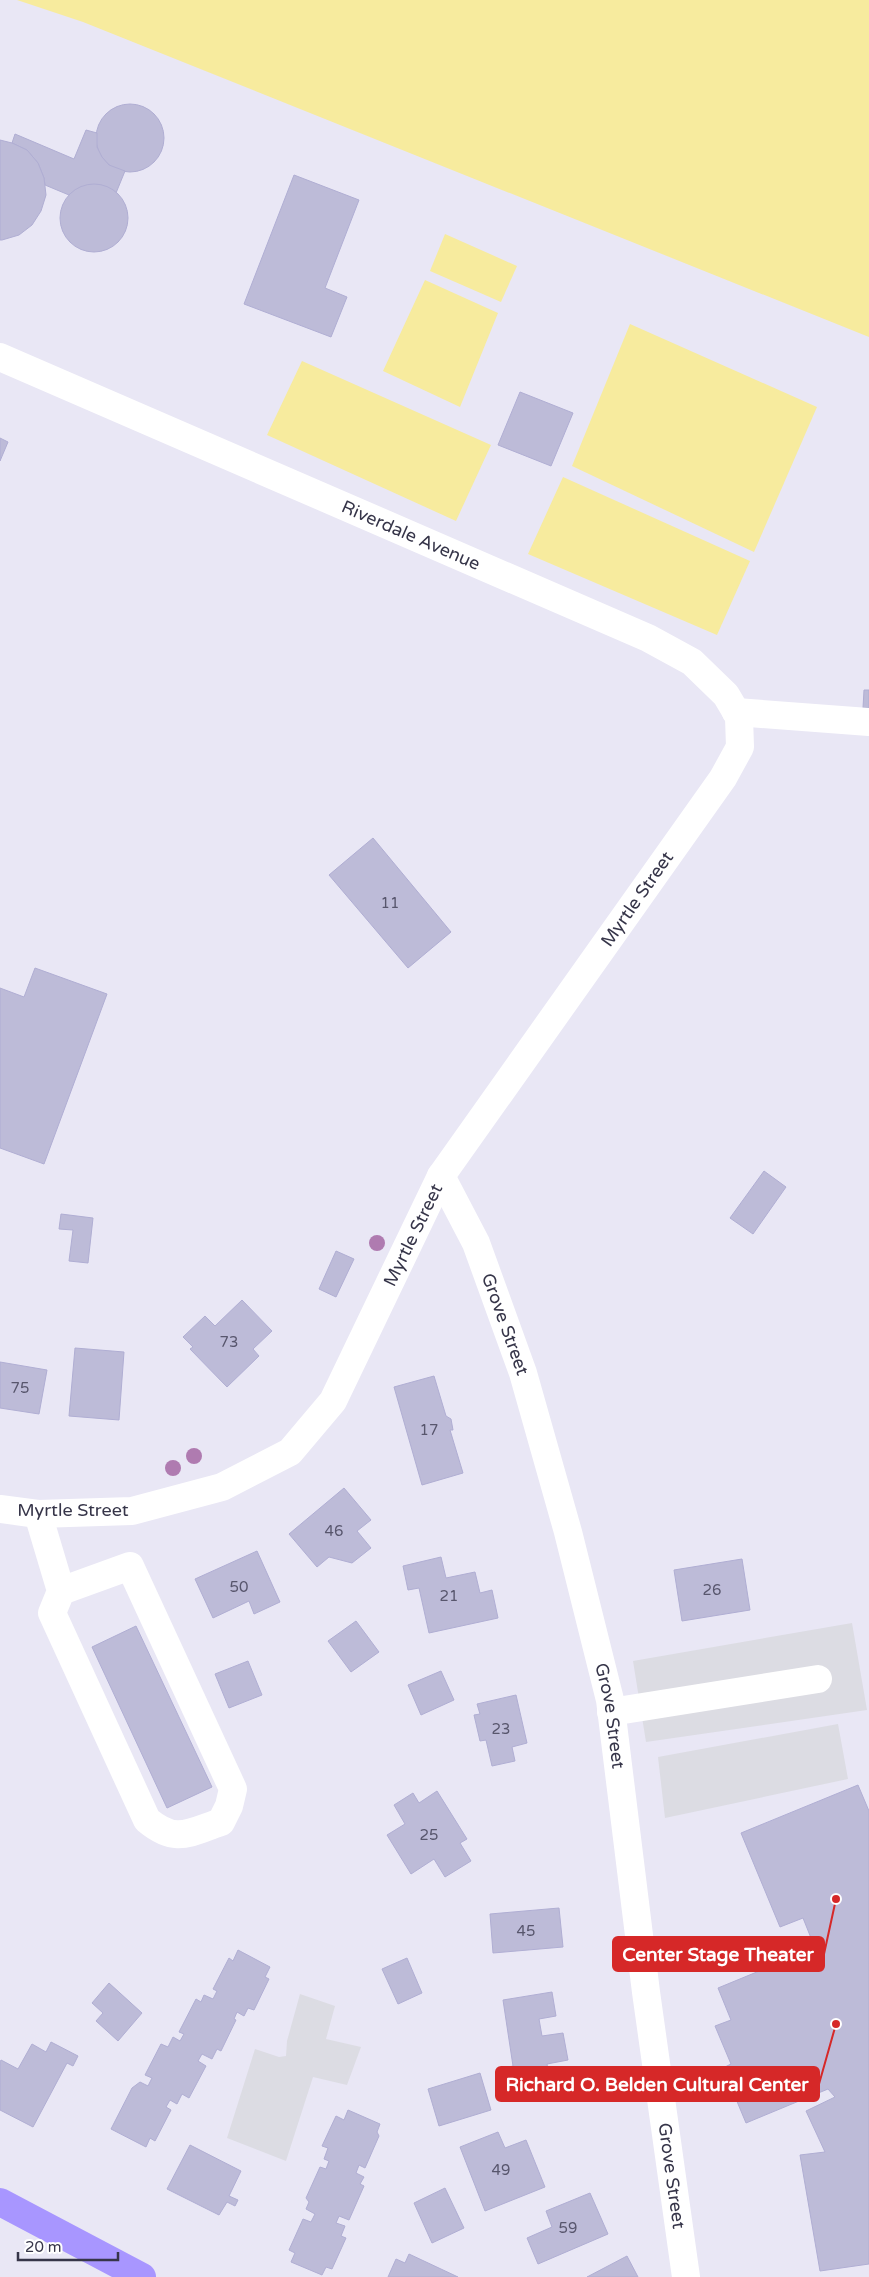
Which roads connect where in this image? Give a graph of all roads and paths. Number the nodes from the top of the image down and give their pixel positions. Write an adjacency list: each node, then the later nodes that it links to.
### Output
1 (0, 357): 2 (street, Riverdale Avenue)
2 (736, 712): 3 (street); 4 (street, Riverdale Avenue)
3 (869, 722)
4 (722, 778): 5 (street, Myrtle Street)
5 (441, 1176): 7 (street, Myrtle Street); 10 (street, Grove Street)
6 (0, 1509): 7 (street, Myrtle Street)
7 (38, 1514): 8 (street)
8 (61, 1591): 8 (street)
9 (818, 1679): 10 (street)
10 (611, 1712): 13 (street, Grove Street)
11 (0, 2202): 12 (main road)
12 (142, 2277)
13 (686, 2277)

